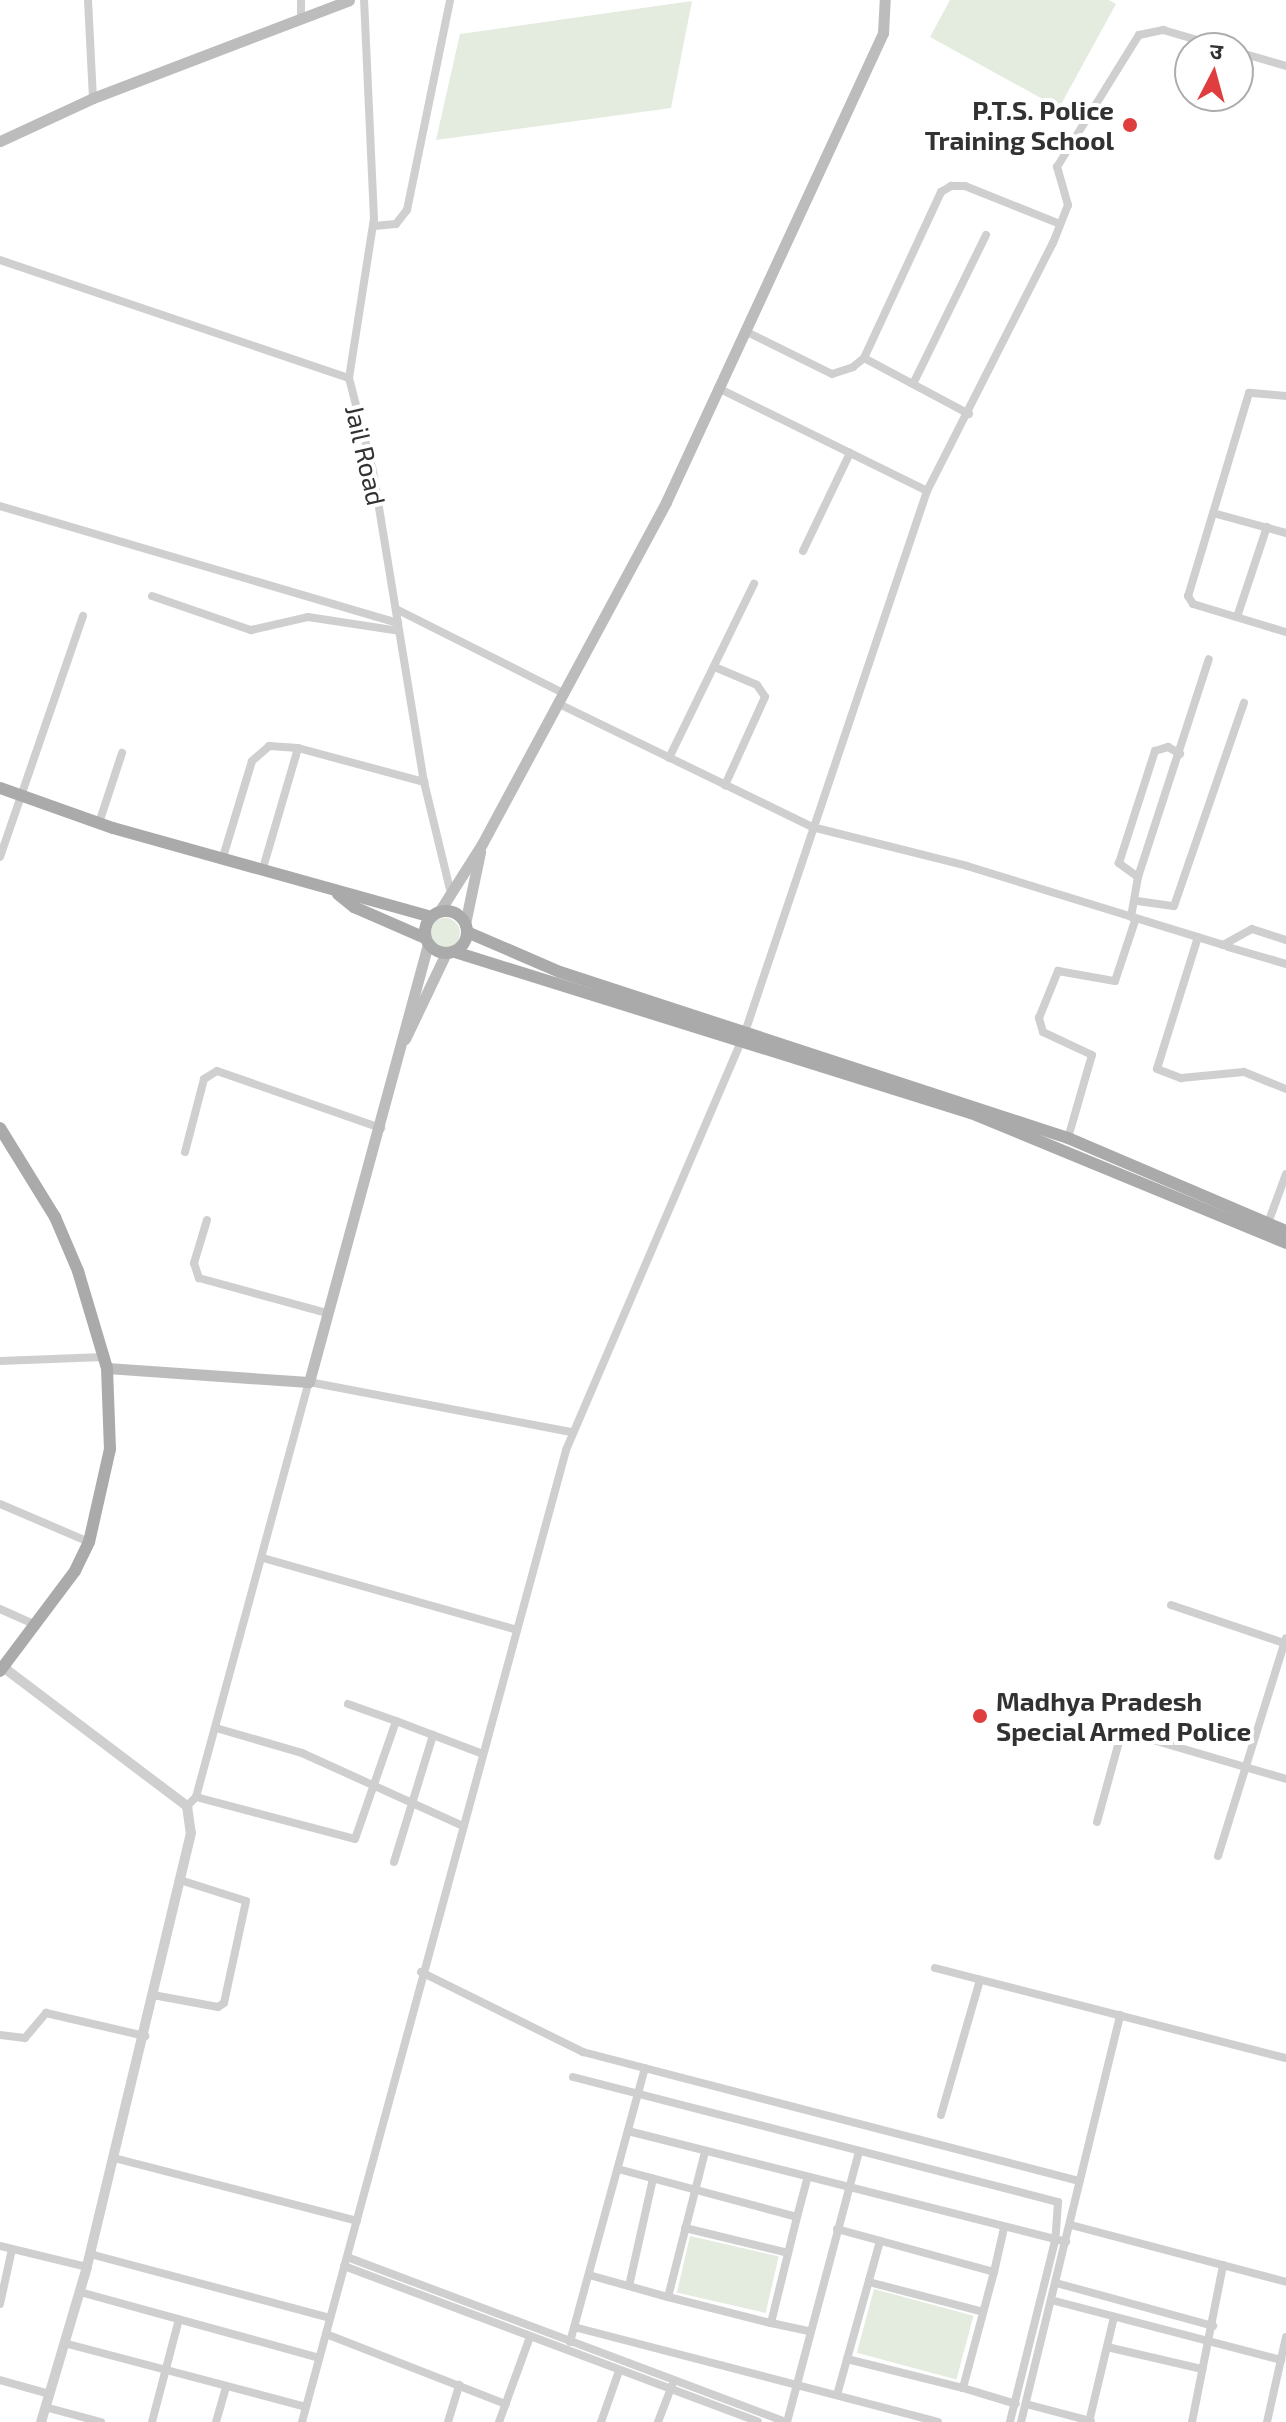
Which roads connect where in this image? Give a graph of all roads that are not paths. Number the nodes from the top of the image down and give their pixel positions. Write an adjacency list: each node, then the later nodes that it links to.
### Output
1 (88, 0): 11 (street)
2 (301, 0): 7 (street)
3 (349, 0): 7 (main road)
4 (364, 0): 14 (street)
5 (450, 0): 14 (street)
6 (885, 0): 17 (main road)
7 (301, 17): 11 (main road)
8 (1174, 33): 13 (street)
9 (1254, 57): 10 (street)
10 (1286, 66)
11 (93, 98): 12 (main road)
12 (0, 141)
13 (1060, 224): 18 (street); 23 (street)
14 (374, 226): 19 (street)
15 (986, 235): 20 (street)
16 (0, 260): 19 (street, Jail Road)
17 (745, 331): 18 (street); 21 (main road)
18 (864, 358): 20 (street)
19 (349, 378): 33 (street, Jail Road)
20 (913, 384): 23 (street)
21 (718, 388): 24 (street); 40 (main road)
22 (1286, 396): 27 (street)
23 (969, 414): 25 (street)
24 (850, 453): 25 (street); 30 (street)
25 (927, 491): 51 (street)
26 (0, 506): 36 (street)
27 (1213, 513): 28 (street); 35 (street)
28 (1267, 527): 29 (street); 35 (street)
29 (1286, 533)
30 (803, 551)
31 (754, 584): 39 (street)
32 (152, 596): 36 (street)
33 (396, 609): 36 (street, Jail Road); 40 (street)
34 (83, 616): 49 (street)
35 (1237, 617): 37 (street)
36 (399, 627): 46 (street, Jail Road)
37 (1286, 630)
38 (1209, 659): 44 (street)
39 (717, 668): 45 (street); 47 (street)
40 (560, 698): 45 (street); 52 (main road)
41 (1244, 703): 59 (street)
42 (298, 748): 46 (street); 54 (street); 55 (street)
43 (122, 753): 50 (street)
44 (1180, 754): 56 (street); 56 (street)
45 (669, 758): 47 (street)
46 (424, 782): 58 (street, Jail Road)
47 (725, 785): 51 (street)
48 (0, 788): 49 (main road)
49 (20, 795): 50 (main road); 53 (street)
50 (99, 823): 54 (main road)
51 (812, 827): 61 (street); 69 (street)
52 (482, 844): 58 (main road); 62 (main road)
53 (0, 857)
54 (223, 857): 55 (main road)
55 (263, 868): 57 (main road)
56 (1138, 877): 59 (street)
57 (338, 894): 60 (main road); 65 (main road)
58 (451, 894): 60 (main road)
59 (1137, 901): 61 (street)
60 (435, 914): 62 (main road); 65 (main road)
61 (1133, 918): 63 (street); 74 (street)
62 (466, 928): 67 (main road); 69 (main road)
63 (1198, 937): 66 (street); 71 (street)
64 (1286, 940): 66 (street)
65 (426, 941): 67 (main road); 70 (main road)
66 (1228, 947): 68 (street)
67 (450, 952): 69 (main road); 70 (main road)
68 (1286, 964)
69 (744, 1034): 74 (main road); 80 (main road); 85 (street)
70 (404, 1041): 73 (main road)
71 (1286, 1089)
72 (0, 1128): 83 (main road)
73 (381, 1128): 75 (street); 81 (main road)
74 (1068, 1138): 78 (main road)
75 (185, 1152)
76 (1286, 1174): 78 (street)
77 (207, 1220): 81 (street)
78 (1268, 1223): 79 (main road)
79 (1286, 1231)
80 (1286, 1243)
81 (327, 1313): 84 (main road)
82 (0, 1361): 83 (street)
83 (105, 1362): 84 (main road); 87 (main road)
84 (309, 1382): 85 (street); 88 (street)
85 (572, 1432): 92 (street)
86 (0, 1504): 87 (street)
87 (89, 1542): 91 (main road)
88 (263, 1558): 92 (street); 97 (street)
89 (1171, 1605): 93 (street)
90 (0, 1609): 91 (street)
91 (36, 1625): 94 (main road)
92 (517, 1630): 99 (street)
93 (1285, 1641): 100 (street)
94 (2, 1669): 104 (street)
95 (348, 1704): 96 (street)
96 (396, 1721): 98 (street); 102 (street)
97 (216, 1728): 102 (street); 103 (street)
98 (433, 1735): 99 (street); 105 (street)
99 (483, 1754): 107 (street)
100 (1245, 1768): 101 (street); 106 (street); 108 (street)
101 (1286, 1779)
102 (375, 1790): 103 (street); 105 (street)
103 (196, 1797): 104 (street)
104 (187, 1806): 110 (street)
105 (413, 1808): 107 (street); 109 (street)
106 (1097, 1822)
107 (463, 1826): 112 (street)
108 (1218, 1856)
109 (394, 1862)
110 (183, 1881): 114 (street); 114 (street)
111 (935, 1968): 113 (street)
112 (421, 1972): 119 (street); 134 (street)
113 (980, 1980): 115 (street); 122 (street)
114 (153, 1995): 117 (street)
115 (1120, 2015): 118 (street); 130 (street)
116 (0, 2035): 117 (street)
117 (145, 2036): 126 (street)
118 (1286, 2058)
119 (645, 2068): 121 (street); 130 (street)
120 (573, 2077): 121 (street)
121 (637, 2097): 123 (street); 124 (street)
122 (941, 2115)
123 (628, 2131): 125 (street); 127 (street)
124 (859, 2151): 132 (street); 140 (street)
125 (705, 2152): 129 (street); 131 (street)
126 (114, 2158): 134 (street); 145 (street)
127 (618, 2169): 128 (street); 150 (street)
128 (653, 2179): 131 (street); 154 (street)
129 (807, 2179): 132 (street); 133 (street)
130 (1079, 2181): 135 (street)
131 (695, 2190): 133 (street); 136 (street)
132 (847, 2190): 137 (street); 138 (street)
133 (797, 2217): 144 (street)
134 (357, 2221): 146 (street)
135 (1071, 2225): 141 (street); 147 (street)
136 (685, 2228): 144 (street); 156 (street)
137 (1004, 2228): 140 (street); 149 (street)
138 (837, 2229): 139 (street); 166 (street)
139 (880, 2241): 149 (street); 151 (street)
140 (1055, 2241): 141 (street); 191 (street)
141 (1066, 2242): 153 (street)
142 (0, 2246): 143 (street)
143 (12, 2249): 148 (street); 158 (street)
144 (788, 2253): 163 (street)
145 (90, 2254): 148 (street); 161 (street)
146 (346, 2262): 161 (street); 168 (street); 170 (street)
147 (1223, 2265): 152 (street); 164 (street)
148 (87, 2267): 155 (street)
149 (994, 2272): 159 (street)
150 (589, 2275): 154 (street); 165 (street)
151 (869, 2282): 159 (street); 175 (street)
152 (1286, 2282)
153 (1056, 2283): 157 (street); 164 (street)
154 (629, 2286): 156 (street)
155 (80, 2292): 162 (street); 172 (street)
156 (668, 2297): 163 (street)
157 (1051, 2300): 160 (street); 191 (street)
158 (0, 2304)
159 (983, 2312): 186 (street)
160 (1114, 2317): 171 (street); 173 (street)
161 (330, 2318): 167 (street)
162 (179, 2319): 174 (street); 179 (street)
163 (771, 2323): 166 (street)
164 (1213, 2326): 171 (street)
165 (574, 2327): 170 (street); 182 (street)
166 (810, 2331): 182 (street)
167 (326, 2334): 174 (street); 184 (street)
168 (530, 2337): 178 (street); 190 (street)
169 (1286, 2337): 176 (street)
170 (570, 2342): 181 (street)
171 (1209, 2342): 176 (street); 177 (street)
172 (64, 2343): 179 (street); 188 (street)
173 (1107, 2347): 177 (street); 208 (street)
174 (319, 2358): 193 (street)
175 (847, 2359): 186 (street); 189 (street)
176 (1281, 2360): 183 (street)
177 (1202, 2369): 209 (street)
178 (619, 2371): 187 (street); 201 (street)
179 (165, 2372): 185 (street); 196 (street)
180 (0, 2380): 188 (street)
181 (673, 2380): 187 (street); 204 (street)
182 (796, 2384): 189 (street); 204 (street)
183 (1281, 2384): 210 (street)
184 (459, 2385): 190 (street); 199 (street)
185 (226, 2387): 193 (street); 197 (street)
186 (963, 2388): 191 (street)
187 (670, 2390): 202 (street); 203 (street)
188 (49, 2394): 192 (street)
189 (837, 2395): 205 (street)
190 (506, 2404): 200 (street)
191 (1021, 2404): 206 (street); 207 (street); 208 (street)
192 (45, 2407): 194 (street); 195 (street)
193 (306, 2407): 198 (street)
194 (41, 2422)
195 (101, 2422)
196 (152, 2422)
197 (216, 2422)
198 (302, 2422)
199 (448, 2422)
200 (499, 2422)
201 (601, 2422)
202 (658, 2422)
203 (758, 2422)
204 (786, 2422)
205 (938, 2422)
206 (1010, 2422)
207 (1021, 2422)
208 (1091, 2422)
209 (1192, 2422)
210 (1267, 2422)

